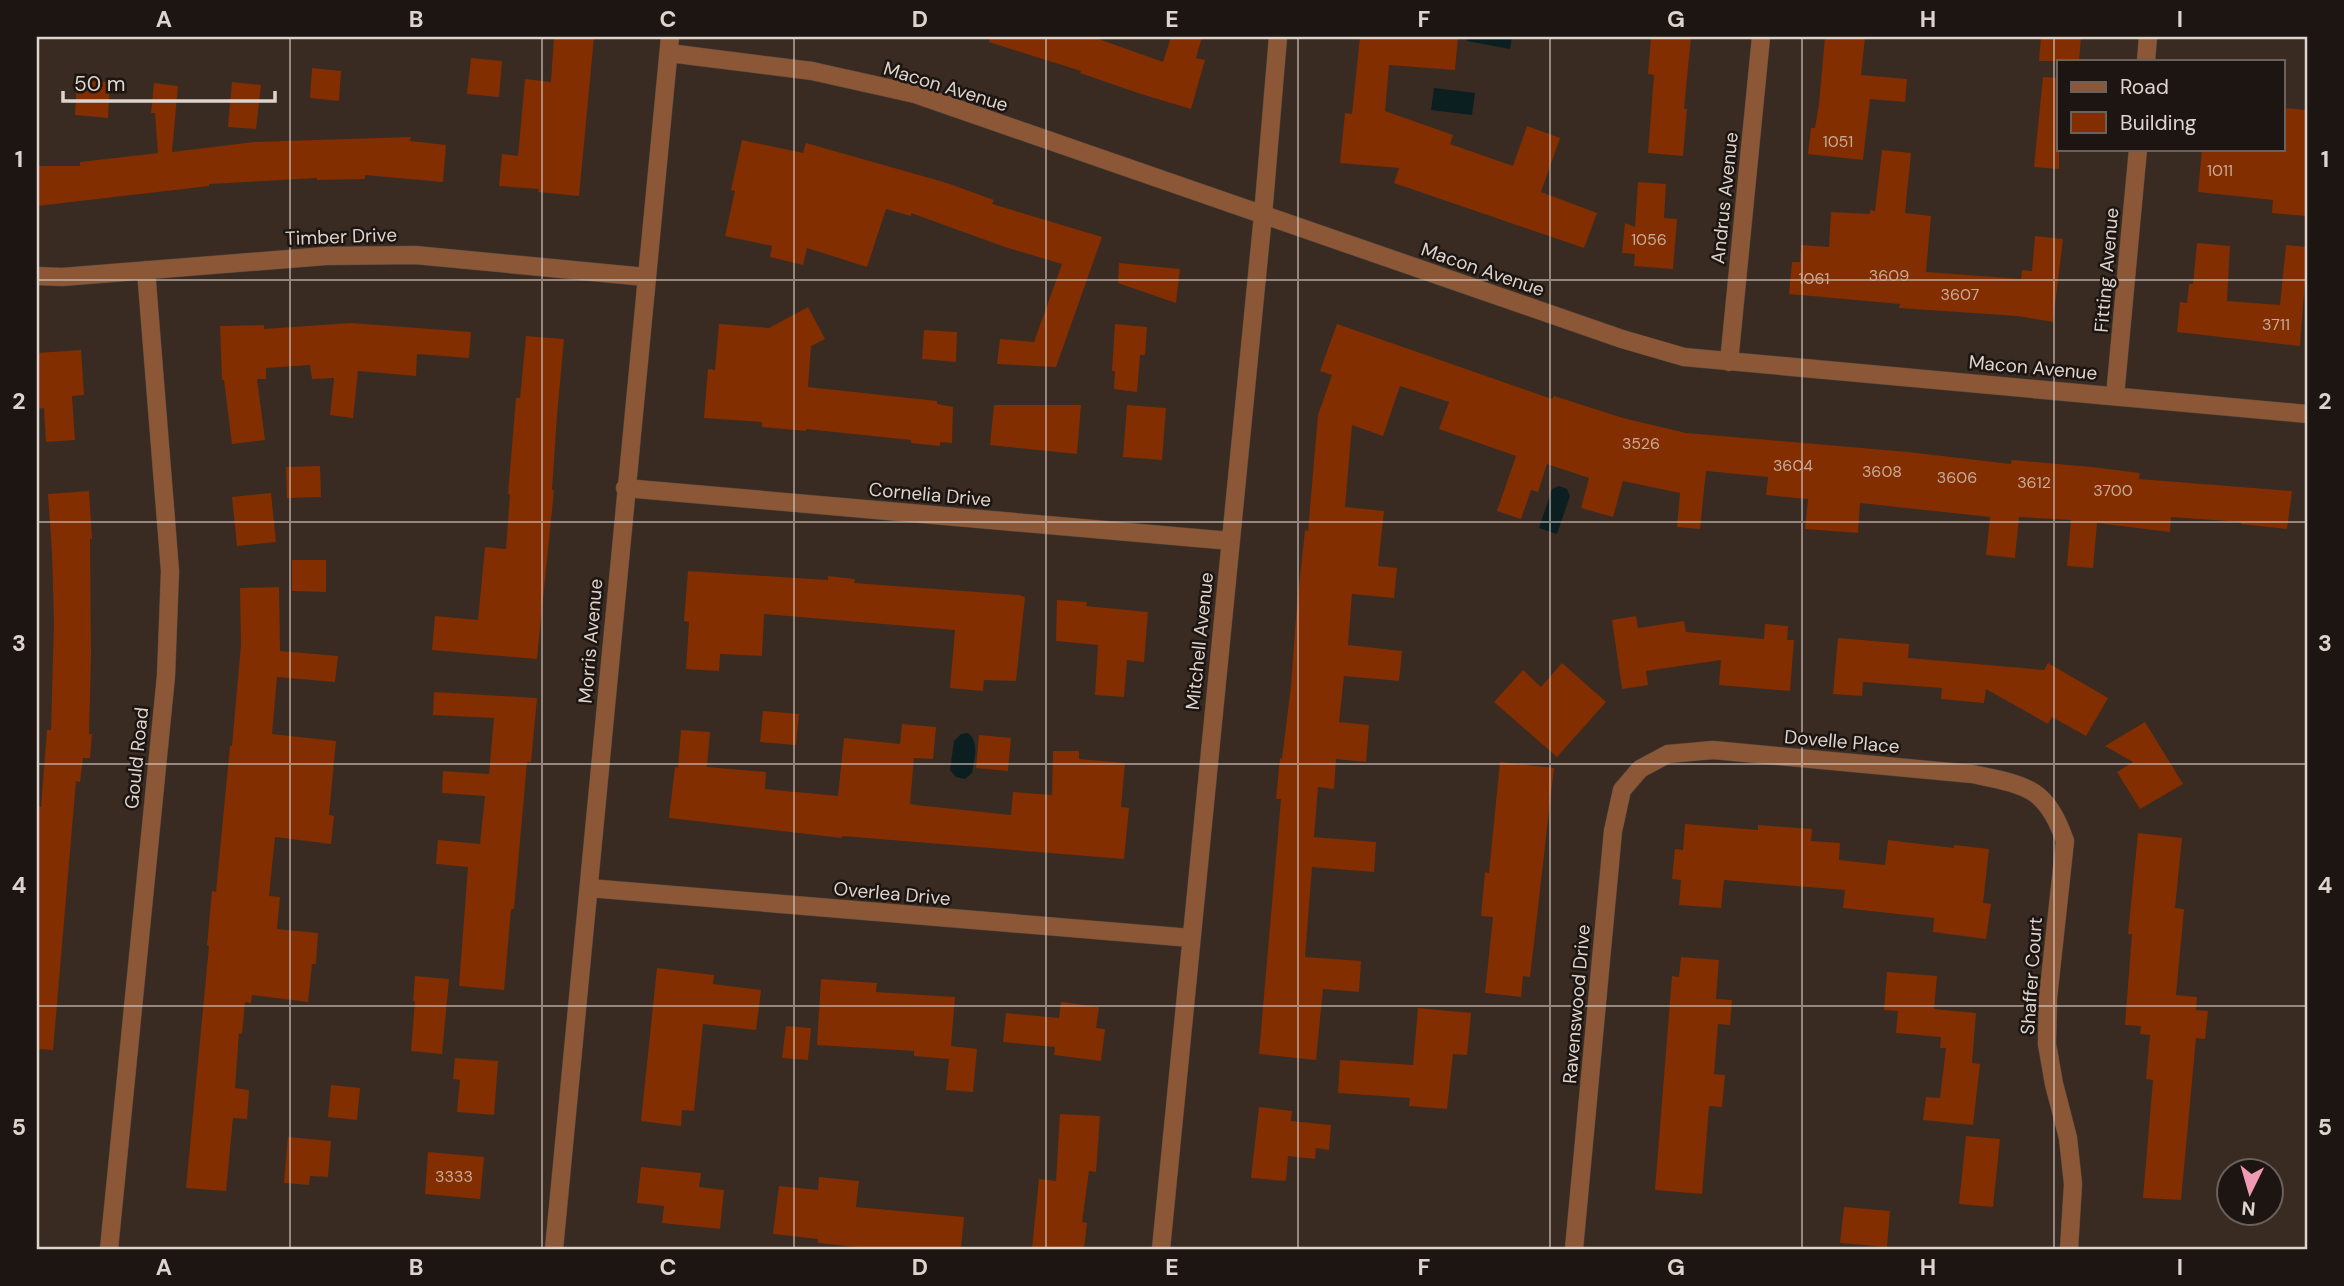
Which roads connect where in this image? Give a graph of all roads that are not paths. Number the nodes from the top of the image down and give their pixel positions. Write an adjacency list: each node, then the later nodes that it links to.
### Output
1 (1278, 37): 7 (street, Mitchell Avenue)
2 (1761, 37): 11 (street, Andrus Avenue)
3 (2148, 37): 5 (street)
4 (669, 45): 7 (street, Macon Avenue); 10 (street, Morris Avenue)
5 (2146, 60)
6 (2138, 150): 12 (street, Fitting Avenue)
7 (1263, 215): 11 (street, Macon Avenue); 15 (street, Mitchell Avenue)
8 (146, 270): 9 (street, Timber Drive); 10 (street, Timber Drive); 20 (street, Gould Road)
9 (37, 276)
10 (646, 277): 14 (street, Morris Avenue)
11 (1729, 362): 12 (street, Macon Avenue)
12 (2115, 396): 13 (street, Macon Avenue)
13 (2307, 414)
14 (625, 488): 15 (street, Cornelia Drive); 18 (street, Morris Avenue)
15 (1231, 541): 19 (street, Mitchell Avenue)
16 (1640, 769): 17 (street, Dovelle Place); 23 (street, Ravenswood Drive)
17 (2040, 794): 24 (street, Shaffer Court)
18 (589, 888): 19 (street, Overlea Drive); 21 (street, Morris Avenue)
19 (1191, 938): 22 (street, Mitchell Avenue)
20 (109, 1249)
21 (554, 1249)
22 (1161, 1249)
23 (1574, 1249)
24 (2069, 1249)

